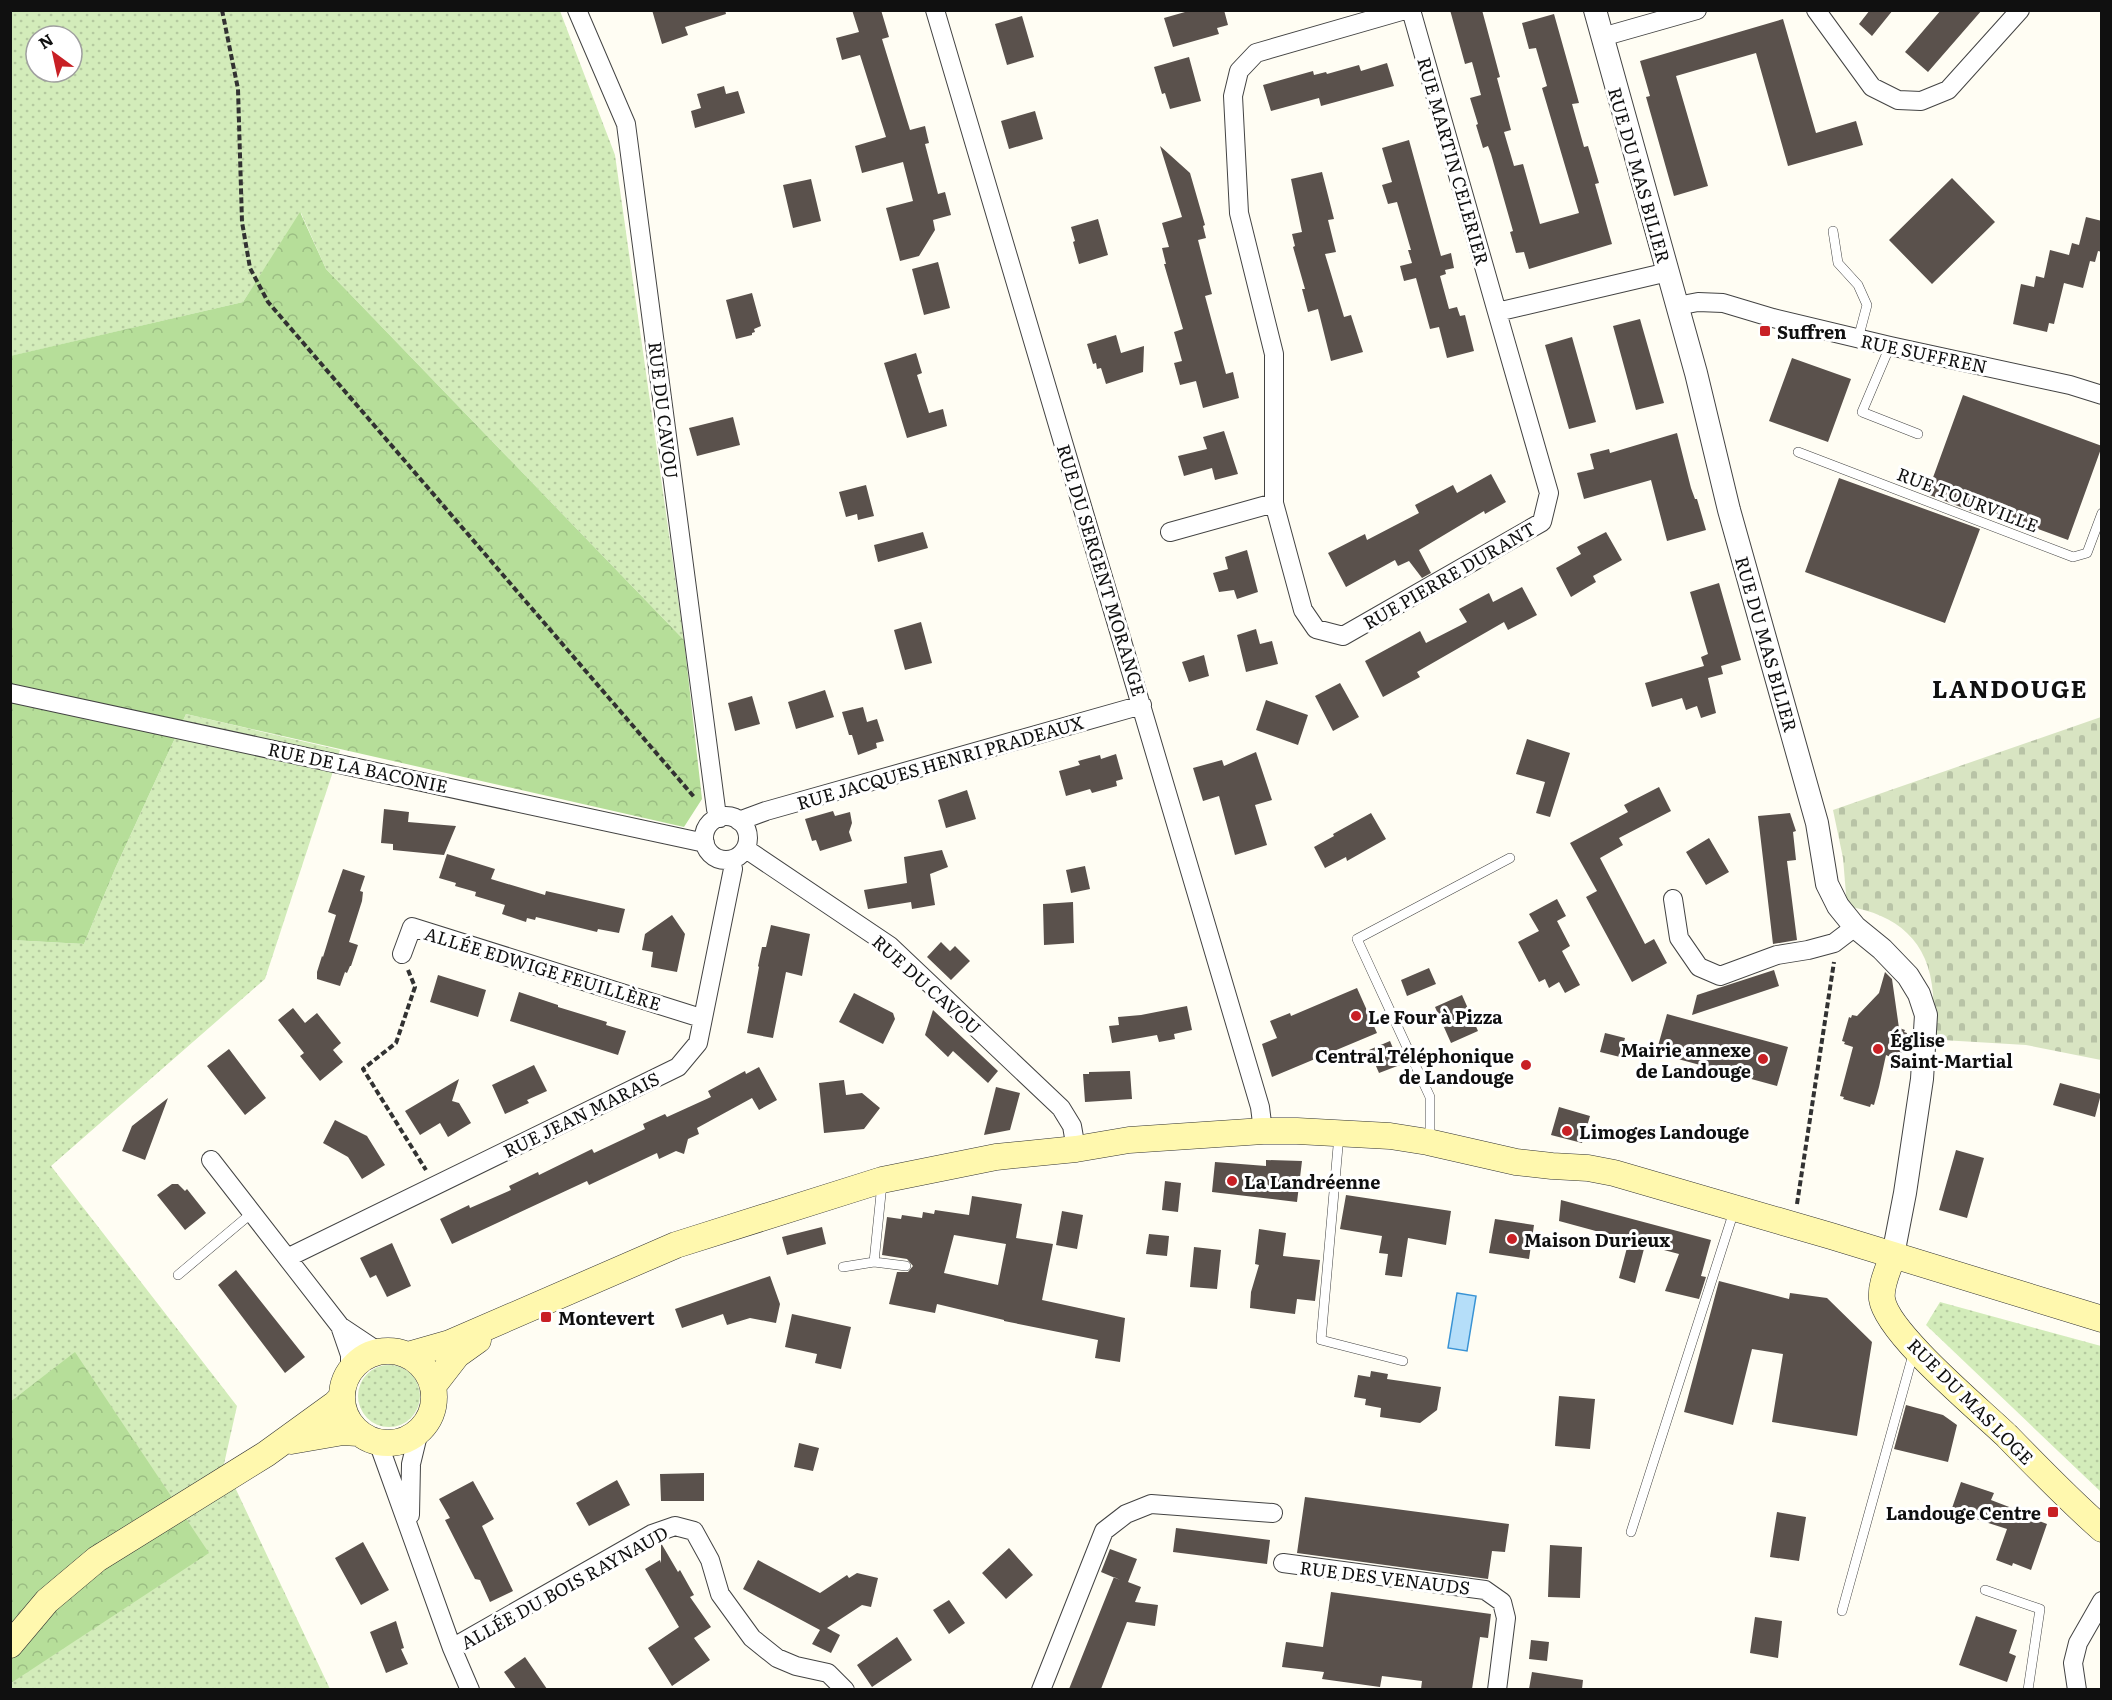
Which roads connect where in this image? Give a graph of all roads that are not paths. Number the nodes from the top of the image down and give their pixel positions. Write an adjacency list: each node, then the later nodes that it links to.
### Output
1 (577, 10): 24 (street, RUE DU CAVOU)
2 (935, 10): 23 (street, RUE DU SERGENT MORANGE)
3 (1405, 10): 19 (street, RUE PIERRE DURANT)
4 (1411, 10): 13 (street, RUE MARTIN CELERIER)
5 (1595, 10): 9 (street, RUE DU MAS BILIER)
6 (1697, 10): 9 (street)
7 (2020, 10): 8 (street)
8 (1822, 13)
9 (1602, 37): 11 (street, RUE DU MAS BILIER)
10 (1833, 231): 14 (lane)
11 (1668, 272): 12 (street, RUE DU MAS BILIER); 13 (street)
12 (1677, 306): 14 (street, RUE SUFFREN); 30 (street, RUE DU MAS BILIER)
13 (1497, 312): 19 (street, RUE PIERRE DURANT)
14 (1858, 339): 15 (street, RUE SUFFREN)
15 (1890, 346): 16 (street, RUE SUFFREN); 17 (lane)
16 (2102, 395)
17 (1918, 434)
18 (1798, 452): 20 (lane, RUE TOURVILLE)
19 (1274, 502): 21 (street)
20 (2102, 513)
21 (1170, 532)
22 (10, 693): 26 (street, RUE DE LA BACONIE)
23 (1142, 705): 25 (street, RUE JACQUES HENRI PRADEAUX); 33 (street, RUE DU SERGENT MORANGE)
24 (717, 819): 25 (street); 26 (street)
25 (739, 820): 27 (street)
26 (705, 843): 27 (street)
27 (738, 854): 32 (street, RUE JEAN MARAIS); 36 (street, RUE DU CAVOU)
28 (1510, 858): 35 (lane)
29 (1673, 899): 30 (street)
30 (1855, 927): 41 (street, RUE DU MAS BILIER)
31 (402, 954): 32 (street, ALLÉE EDWIGE FEUILLÈRE)
32 (701, 1018): 42 (street, RUE JEAN MARAIS)
33 (1263, 1131): 34 (main road); 36 (main road)
34 (1340, 1132): 35 (main road); 53 (lane)
35 (1428, 1142): 39 (main road)
36 (1076, 1149): 38 (main road)
37 (211, 1160): 40 (street)
38 (882, 1180): 43 (lane); 47 (main road)
39 (1734, 1209): 41 (main road); 63 (lane)
40 (253, 1212): 42 (street); 46 (lane)
41 (1893, 1255): 48 (main road); 50 (main road, RUE DU MAS LOGE)
42 (288, 1257): 49 (street)
43 (874, 1262): 44 (lane); 45 (lane)
44 (906, 1266)
45 (843, 1267)
46 (178, 1275)
47 (507, 1319): 52 (main road); 55 (main road)
48 (2102, 1319)
49 (340, 1326): 51 (street); 54 (street)
50 (1914, 1348): 62 (main road, RUE DU MAS LOGE); 67 (lane)
51 (379, 1352): 52 (main road); 54 (main road)
52 (408, 1355): 55 (main road)
53 (1404, 1361)
54 (351, 1370): 56 (main road)
55 (433, 1386): 57 (main road)
56 (342, 1397): 58 (main road); 59 (main road)
57 (419, 1431): 58 (main road); 61 (street)
58 (368, 1437): 59 (main road); 61 (street)
59 (282, 1443): 68 (main road)
60 (1273, 1513): 72 (street)
61 (410, 1529): 69 (street)
62 (2102, 1529)
63 (1632, 1532)
64 (1283, 1563): 73 (street, RUE DES VENAUDS)
65 (1985, 1590): 74 (lane)
66 (2102, 1601): 75 (street)
67 (1842, 1611)
68 (10, 1644)
69 (452, 1648): 70 (street); 71 (street, ALLÉE DU BOIS RAYNAUD)
70 (470, 1689)
71 (845, 1689)
72 (1041, 1689)
73 (1497, 1689)
74 (2028, 1689)
75 (2077, 1689)

